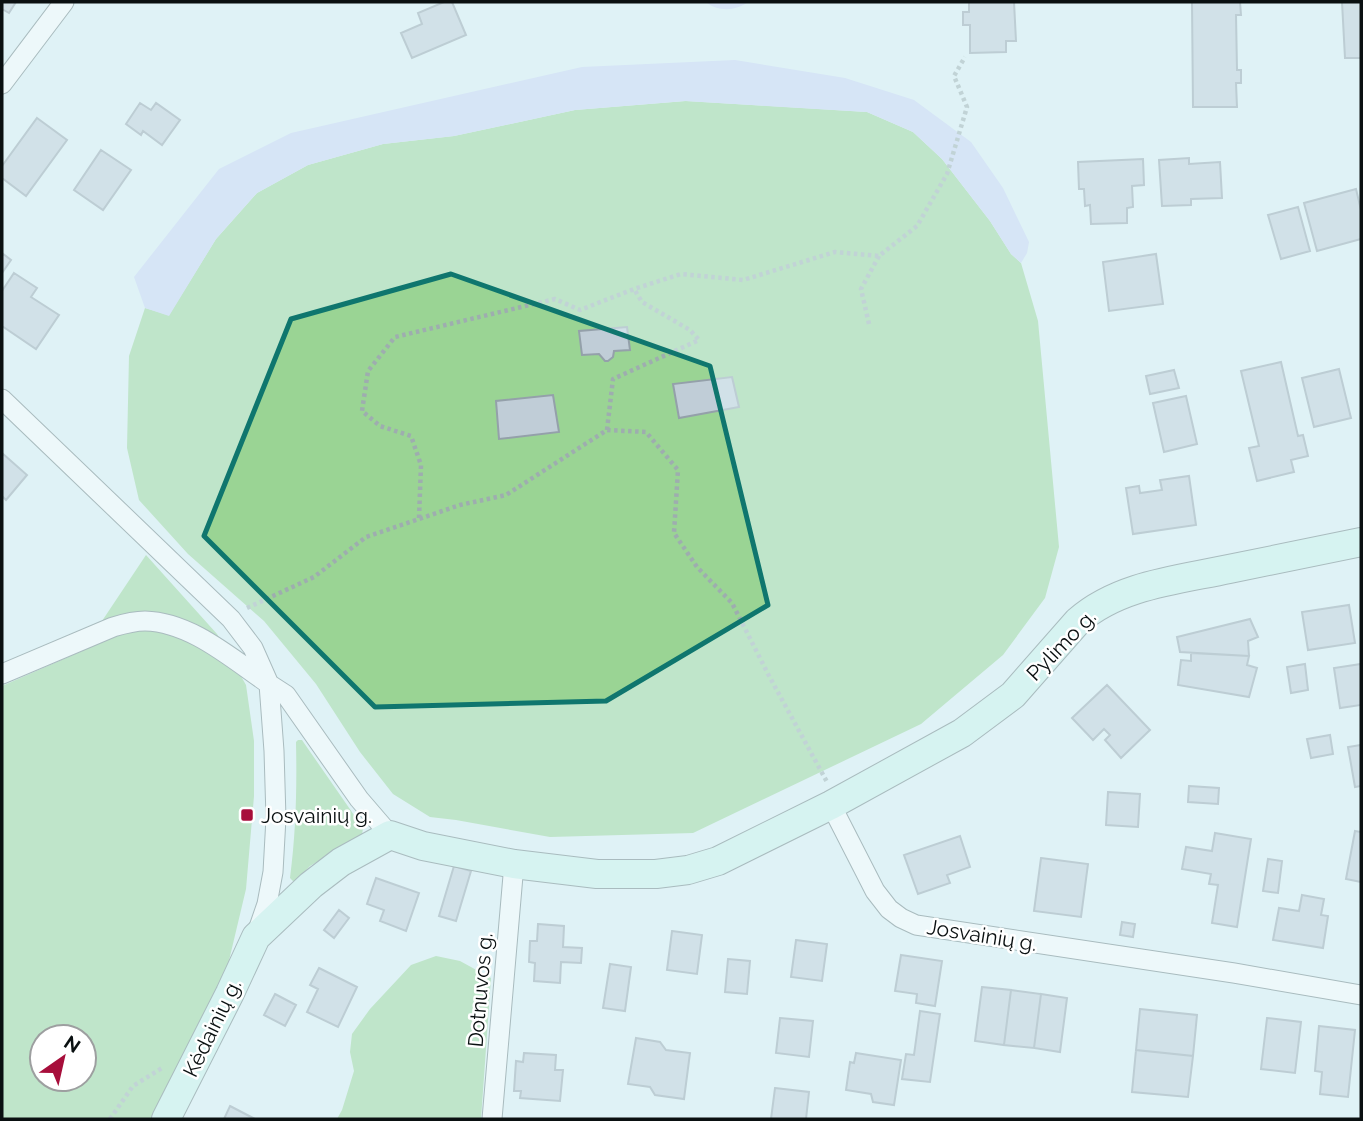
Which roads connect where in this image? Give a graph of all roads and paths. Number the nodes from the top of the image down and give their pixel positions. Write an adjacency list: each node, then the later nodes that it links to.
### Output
1 (64, 2): 3 (street)
2 (965, 57): 4 (path)
3 (2, 84)
4 (878, 256): 5 (path); 6 (path)
5 (634, 289): 8 (path); 9 (path)
6 (869, 324)
7 (2, 399): 11 (street)
8 (607, 430): 9 (path); 14 (path)
9 (419, 518): 11 (path)
10 (1361, 542): 14 (main road, Pylimo g.)
11 (228, 617): 13 (street)
12 (2, 674): 13 (street)
13 (269, 684): 15 (street); 17 (street)
14 (834, 803): 16 (main road); 18 (street, Josvainių g.)
15 (390, 835): 16 (main road); 17 (main road)
16 (514, 864): 22 (street, Dotnuvos g.)
17 (256, 937): 21 (main road, Kėdainių g.)
18 (1361, 995)
19 (165, 1066): 20 (path)
20 (110, 1119)
21 (166, 1119)
22 (492, 1119)

